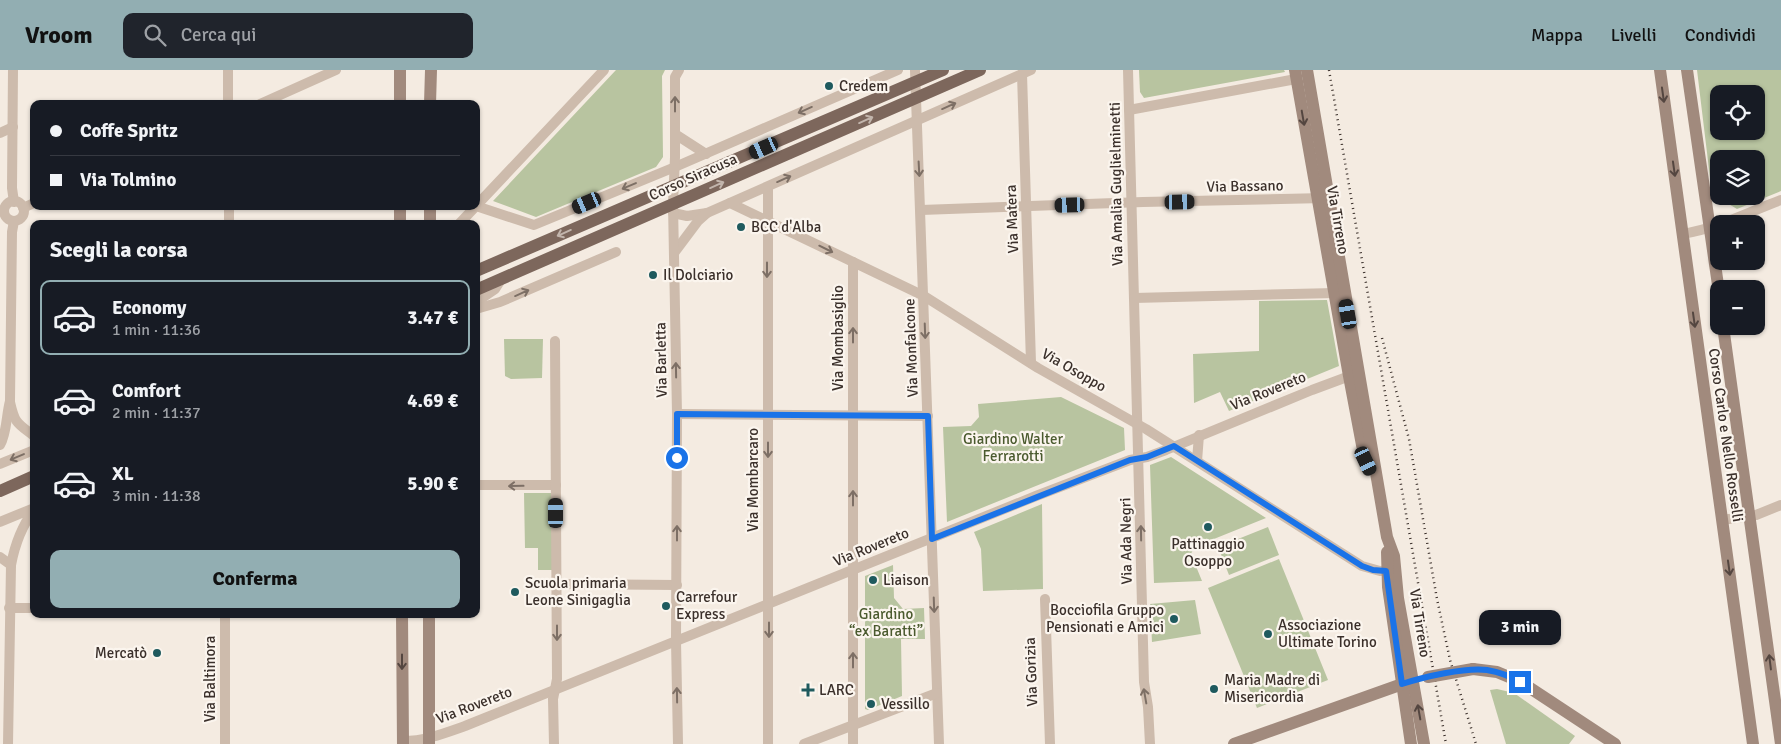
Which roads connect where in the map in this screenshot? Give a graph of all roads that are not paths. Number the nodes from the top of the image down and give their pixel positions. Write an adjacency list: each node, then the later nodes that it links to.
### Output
1 (13, 70): 25 (street)
2 (228, 70): 19 (street)
3 (336, 70): 20 (street)
4 (400, 70): 21 (street)
5 (431, 70): 22 (street)
6 (604, 70): 34 (street)
7 (898, 70): 28 (street, Corso Siracusa, one-way to 28)
8 (943, 70): 17 (main road, Corso Siracusa)
9 (980, 70): 18 (main road, Corso Siracusa)
10 (1128, 70): 23 (street, Via Amalia Guglielminetti)
11 (1307, 70): 32 (street, Via Tirreno)
12 (1660, 70): 51 (street, Corso Carlo e Nello Rosselli, one-way to 51)
13 (1687, 70): 50 (street)
14 (1026, 72): 24 (street, Corso Siracusa, one-way to 14); 39 (street, Via Matera)
15 (677, 73): 27 (street, Via Barletta, one-way to 15)
16 (1296, 75): 23 (street); 32 (street, Via Tirreno, one-way to 32)
17 (915, 76): 18 (street, Via Monfalcone); 30 (main road, Corso Siracusa)
18 (916, 98): 24 (street, Via Monfalcone); 41 (main road, Corso Siracusa, one-way to 18)
19 (228, 100)
20 (269, 100)
21 (400, 100)
22 (430, 100)
23 (1129, 110): 36 (street, Via Amalia Guglielminetti)
24 (917, 120): 31 (street, Corso Siracusa, one-way to 24); 43 (street, Via Monfalcone, one-way to 43)
25 (13, 127): 26 (street); 38 (street)
26 (0, 133)
27 (675, 134): 28 (street); 29 (street, Via Barletta)
28 (706, 154): 29 (street, Corso Siracusa)
29 (674, 167): 30 (street, Via Barletta); 40 (street, Corso Siracusa, one-way to 40)
30 (673, 186): 41 (street, Via Barletta); 55 (main road, Corso Siracusa, one-way to 55)
31 (768, 187): 35 (street, Corso Siracusa); 49 (street, Via Mombarcaro)
32 (1323, 199): 36 (street, Via Bassano); 58 (street, Via Tirreno); 68 (street, Via Tirreno)
33 (1781, 200): 45 (street)
34 (480, 202)
35 (730, 203): 44 (street, Corso Siracusa); 49 (street, Via Osoppo)
36 (1131, 203): 39 (street, Via Bassano); 60 (street, Via Amalia Guglielminetti)
37 (30, 204): 38 (street)
38 (19, 205): 46 (street); 48 (street)
39 (1027, 206): 43 (street, Via Bassano); 67 (street, Via Matera)
40 (480, 207)
41 (673, 209): 44 (street, Corso Siracusa); 53 (street, Via Barletta); 56 (main road, Corso Siracusa)
42 (472, 210): 47 (street)
43 (921, 210): 59 (street, Via Monfalcone)
44 (707, 213): 53 (street, Corso Siracusa)
45 (1742, 215)
46 (2, 216): 48 (street)
47 (463, 220)
48 (14, 221): 64 (street)
49 (768, 221): 54 (street, Via Osoppo, one-way to 54); 71 (street, Via Mombarcaro, one-way to 71)
50 (1710, 227): 51 (street)
51 (1682, 234): 91 (street, Corso Carlo e Nello Rosselli, one-way to 91)
52 (616, 252): 62 (street, one-way to 52)
53 (674, 253): 70 (street, Via Barletta, one-way to 53)
54 (853, 262): 59 (street, Via Osoppo); 72 (street, Via Mombasiglio, one-way to 54)
55 (480, 270)
56 (502, 278): 57 (main road, Corso Siracusa); 61 (street, Corso Siracusa)
57 (480, 288)
58 (1335, 293): 60 (street); 68 (street, Via Tirreno)
59 (924, 296): 67 (street, Via Osoppo); 73 (street, Via Monfalcone, one-way to 73)
60 (1134, 298): 74 (street, Via Amalia Guglielminetti)
61 (480, 299)
62 (480, 308)
63 (1724, 335): 90 (street, Corso Carlo e Nello Rosselli)
64 (11, 336): 65 (street); 69 (street)
65 (0, 340)
66 (555, 341): 85 (street)
67 (1031, 364): 74 (street, Via Osoppo)
68 (1354, 374): 76 (street, Via Rovereto); 97 (street, Via Tirreno)
69 (10, 402): 75 (street); 77 (street)
70 (677, 414): 71 (street); 99 (street, Via Barletta, one-way to 70)
71 (768, 415): 72 (street); 101 (street, Via Mombarcaro, one-way to 101)
72 (853, 416): 73 (street); 96 (street, Via Mombasiglio, one-way to 72)
73 (928, 416): 93 (street, Via Monfalcone)
74 (1138, 424): 78 (street, Via Osoppo); 80 (street, Via Amalia Guglielminetti)
75 (30, 433)
76 (1200, 435): 78 (street, Via Rovereto); 81 (street)
77 (0, 445)
78 (1174, 446): 80 (street, Via Rovereto); 81 (street, Via Osoppo)
79 (30, 452): 82 (street, one-way to 82)
80 (1139, 457): 93 (street, Via Rovereto); 123 (street, Via Ada Negri, one-way to 80)
81 (1196, 461): 97 (street, Via Osoppo)
82 (0, 464)
83 (30, 478): 86 (main road)
84 (480, 485): 85 (street, one-way to 84)
85 (556, 485): 98 (street)
86 (0, 491)
87 (1781, 505): 90 (street)
88 (30, 511): 92 (street)
89 (30, 515): 95 (street)
90 (1749, 517): 91 (street); 129 (street, Corso Carlo e Nello Rosselli, one-way to 90)
91 (1722, 520): 128 (street, Corso Carlo e Nello Rosselli, one-way to 128)
92 (0, 522)
93 (932, 539): 96 (street, Via Rovereto); 110 (street, Via Monfalcone, one-way to 110)
94 (0, 557): 95 (street)
95 (10, 565): 102 (street)
96 (853, 570): 101 (street, Via Rovereto); 111 (street, Via Mombasiglio, one-way to 96)
97 (1391, 570): 108 (street, Via Tirreno)
98 (557, 584): 99 (street); 109 (street, one-way to 109)
99 (677, 585): 107 (street, Via Barletta)
100 (1045, 599): 122 (street, Via Gorizia)
101 (769, 604): 107 (street, Via Rovereto); 118 (street, Via Mombarcaro, one-way to 118)
102 (9, 608): 103 (street); 114 (street)
103 (30, 608)
104 (225, 618): 115 (street, Via Baltimora)
105 (402, 618): 113 (street, one-way to 113)
106 (429, 618): 112 (street)
107 (676, 641): 109 (street, Via Rovereto); 117 (street, Via Barletta, one-way to 107)
108 (1408, 682): 124 (street); 125 (street, Via Tirreno); 126 (street, Via Tirreno, one-way to 108); 127 (street, bridge)
109 (555, 690): 112 (street, Via Rovereto); 116 (street)
110 (937, 693): 111 (street); 121 (street, Via Monfalcone)
111 (853, 726): 119 (street); 120 (street, Via Mombasiglio)
112 (429, 741): 113 (street, Via Rovereto)
113 (403, 742)
114 (8, 744)
115 (224, 744)
116 (554, 744)
117 (678, 744)
118 (768, 744)
119 (804, 744)
120 (853, 744)
121 (939, 744)
122 (1050, 744)
123 (1150, 744)
124 (1234, 744)
125 (1412, 744)
126 (1424, 744)
127 (1615, 744)
128 (1753, 744)
129 (1781, 744)

